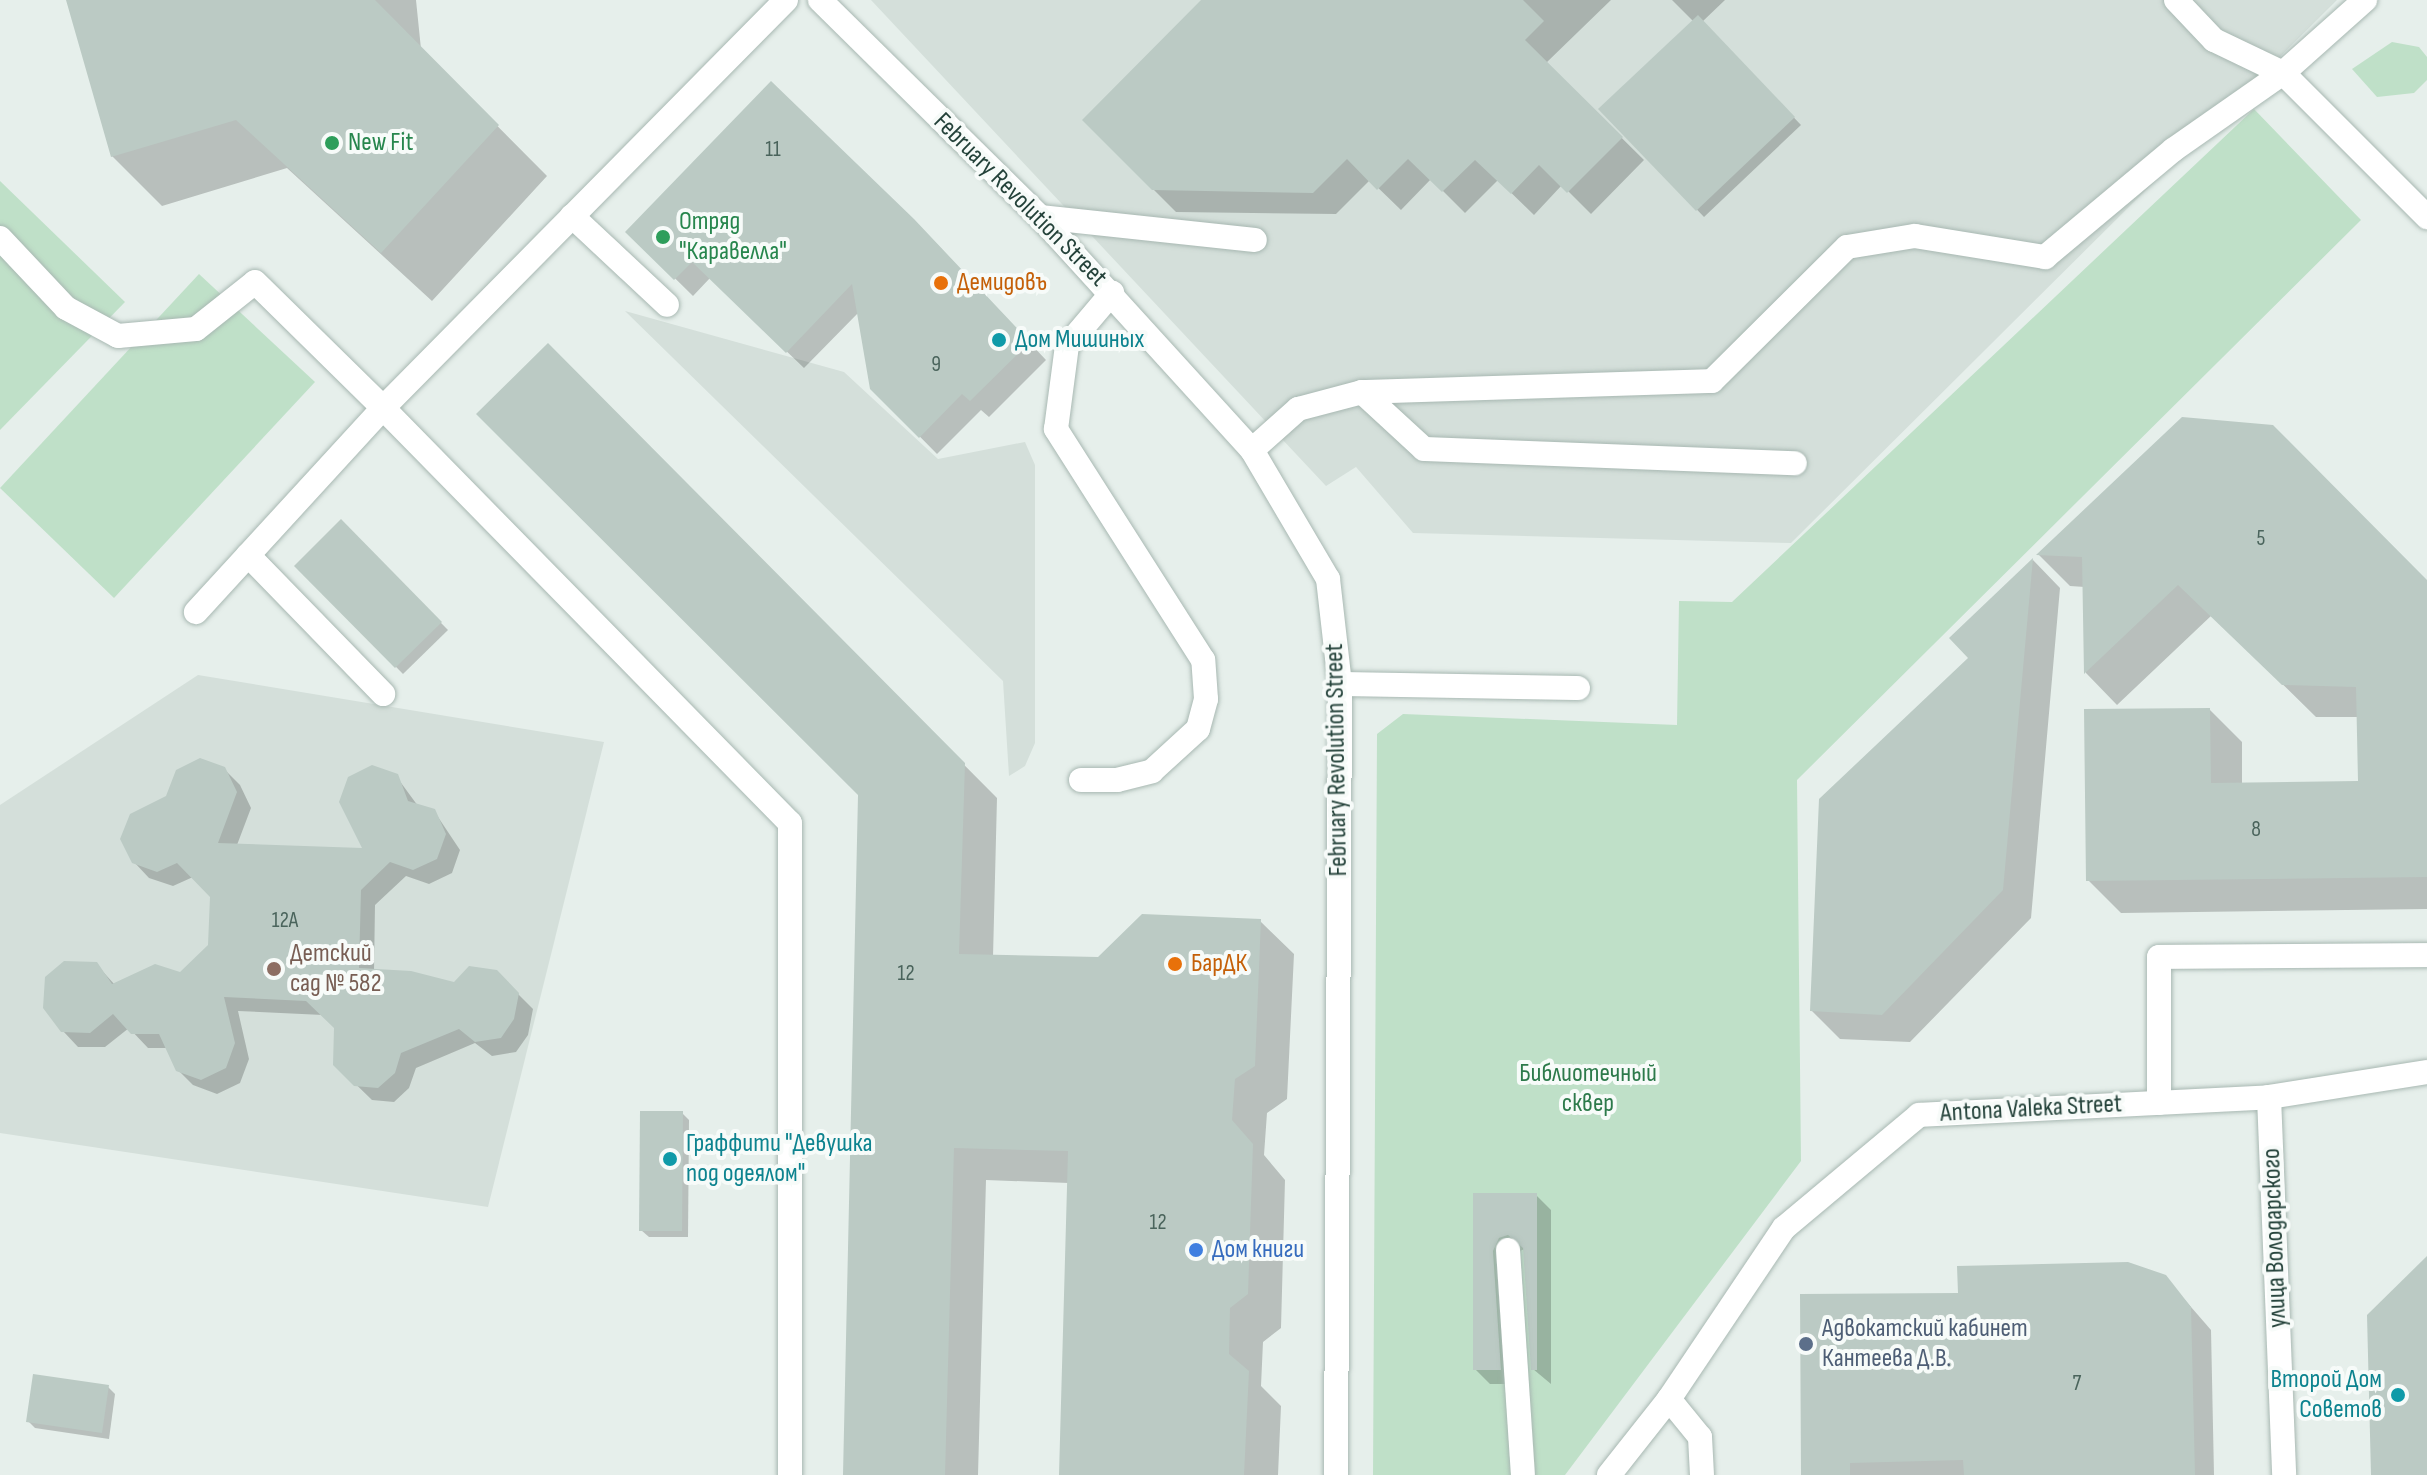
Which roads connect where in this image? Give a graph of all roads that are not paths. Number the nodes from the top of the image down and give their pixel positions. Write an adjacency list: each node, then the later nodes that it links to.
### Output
1 (786, 0): 6 (street)
2 (820, 0): 7 (street, February Revolution Street)
3 (2176, 0): 5 (street)
4 (2365, 0): 5 (street)
5 (2283, 73): 8 (street); 13 (street)
6 (572, 216): 12 (street); 14 (street)
7 (1040, 217): 10 (street); 11 (street, February Revolution Street)
8 (2427, 217)
9 (0, 238): 14 (street)
10 (1255, 240)
11 (1112, 293): 15 (street, February Revolution Street); 22 (street)
12 (667, 305)
13 (1362, 392): 15 (street); 16 (street)
14 (383, 408): 17 (street); 29 (street)
15 (1252, 450): 19 (street, February Revolution Street)
16 (1795, 463)
17 (248, 555): 18 (street); 21 (street)
18 (196, 612)
19 (1340, 684): 20 (street); 30 (street, February Revolution Street)
20 (1578, 688)
21 (383, 694)
22 (1081, 780)
23 (2427, 955): 26 (street)
24 (2427, 1072): 25 (street, Antona Valeka Street)
25 (2269, 1097): 26 (street, Antona Valeka Street); 34 (street, улица Володарского)
26 (2159, 1103): 28 (street, Antona Valeka Street)
27 (1508, 1250): 31 (street)
28 (1669, 1399): 32 (street, Antona Valeka Street); 33 (street)
29 (790, 1475)
30 (1336, 1475)
31 (1523, 1475)
32 (1609, 1475)
33 (1702, 1475)
34 (2284, 1475)

